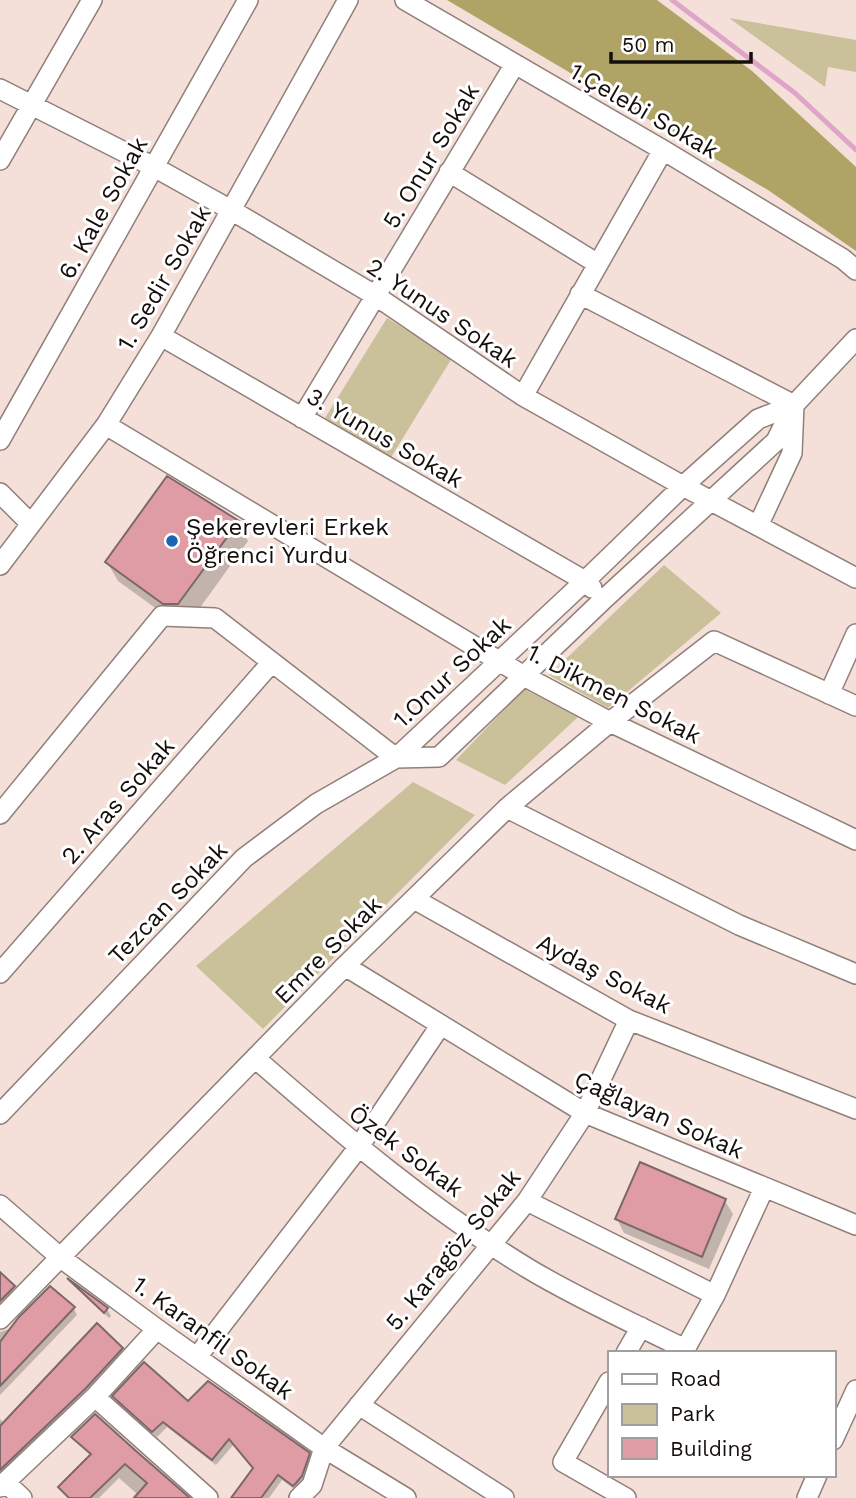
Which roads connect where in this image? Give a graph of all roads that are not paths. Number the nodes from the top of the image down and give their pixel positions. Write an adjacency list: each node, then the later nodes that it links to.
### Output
1 (92, 0): 7 (street)
2 (248, 0): 10 (street, 6. Kale Sokak)
3 (348, 0): 12 (street, 1. Sedir Sokak)
4 (405, 0): 5 (street, 1.Çelebi Sokak)
5 (515, 64): 8 (street, 1.Çelebi Sokak); 11 (street, 5. Onur Sokak)
6 (0, 89): 7 (street, 2. Yunus Sokak)
7 (31, 107): 9 (street); 10 (street, 2. Yunus Sokak)
8 (663, 150): 13 (street); 14 (street, 1.Çelebi Sokak)
9 (0, 160)
10 (154, 167): 12 (street, 2. Yunus Sokak); 23 (street, 6. Kale Sokak)
11 (449, 172): 13 (street); 16 (street, 5. Onur Sokak)
12 (231, 210): 16 (street, 2. Yunus Sokak); 17 (street, 1. Sedir Sokak)
13 (598, 264): 15 (street)
14 (856, 270)
15 (580, 294): 19 (street); 20 (street)
16 (376, 296): 19 (street, 2. Yunus Sokak); 21 (street, 5. Onur Sokak)
17 (161, 337): 21 (street, 3. Yunus Sokak); 22 (street, 1. Sedir Sokak)
18 (856, 339): 20 (street, 1.Onur Sokak)
19 (523, 396): 24 (street, 2. Yunus Sokak)
20 (794, 405): 24 (street, 1.Onur Sokak); 26 (street, 1.Onur Sokak); 28 (street)
21 (302, 418): 31 (street, 3. Yunus Sokak)
22 (106, 425): 27 (street, 1. Sedir Sokak); 34 (street, 1. Dikmen Sokak)
23 (0, 440)
24 (683, 486): 26 (street, 2. Yunus Sokak); 31 (street, 1.Onur Sokak)
25 (0, 493): 27 (street)
26 (710, 501): 28 (street, 2. Yunus Sokak); 32 (street, 1.Onur Sokak)
27 (31, 524): 29 (street, 1. Sedir Sokak)
28 (758, 526): 30 (street, 2. Yunus Sokak)
29 (0, 565)
30 (856, 578)
31 (585, 581): 32 (street, 3. Yunus Sokak); 34 (street, 1.Onur Sokak)
32 (603, 600): 36 (street, 1.Onur Sokak)
33 (856, 634): 37 (street)
34 (498, 661): 36 (street, 1. Dikmen Sokak); 40 (street, 1.Onur Sokak)
35 (272, 662): 40 (street); 42 (street); 46 (street, 2. Aras Sokak)
36 (524, 676): 39 (street, 1. Dikmen Sokak); 40 (street, 1.Onur Sokak)
37 (829, 694): 38 (street); 39 (street, Emre Sokak)
38 (856, 706)
39 (610, 722): 41 (street, Emre Sokak); 43 (street, 1. Dikmen Sokak)
40 (396, 758): 53 (street, Tezcan Sokak)
41 (507, 808): 44 (street, Emre Sokak); 47 (street)
42 (0, 814)
43 (856, 839)
44 (414, 899): 45 (street, Emre Sokak); 48 (street, Aydaş Sokak)
45 (345, 966): 49 (street, Çağlayan Sokak); 50 (street, Emre Sokak)
46 (0, 973)
47 (856, 974)
48 (629, 1020): 51 (street, Aydaş Sokak); 52 (street, 5. Karagöz Sokak)
49 (440, 1026): 52 (street, Çağlayan Sokak); 54 (street)
50 (255, 1058): 54 (street, Özek Sokak); 60 (street, Emre Sokak)
51 (856, 1109)
52 (585, 1113): 55 (street, Çağlayan Sokak); 56 (street, 5. Karagöz Sokak)
53 (0, 1114)
54 (358, 1148): 59 (street, Özek Sokak); 67 (street)
55 (764, 1188): 58 (street, Çağlayan Sokak); 61 (street)
56 (527, 1201): 59 (street, 5. Karagöz Sokak); 61 (street)
57 (0, 1205): 60 (street, 1. Karanfil Sokak)
58 (856, 1225)
59 (492, 1245): 63 (street, Özek Sokak); 71 (street, 5. Karagöz Sokak)
60 (61, 1258): 62 (street, Emre Sokak); 64 (street, 1. Karanfil Sokak)
61 (715, 1295): 66 (street)
62 (0, 1319)
63 (641, 1327): 65 (street); 66 (street, Özek Sokak)
64 (157, 1329): 67 (street, 1. Karanfil Sokak); 70 (street)
65 (627, 1351)
66 (684, 1351)
67 (198, 1357): 73 (street, 1. Karanfil Sokak)
68 (608, 1384): 76 (street)
69 (856, 1390): 72 (street)
70 (95, 1397): 75 (street); 78 (street)
71 (359, 1405): 73 (street, 5. Karagöz Sokak); 81 (street)
72 (835, 1436)
73 (324, 1448): 79 (street, 5. Karagöz Sokak); 80 (street, 1. Karanfil Sokak)
74 (816, 1477): 83 (street)
75 (3, 1484): 77 (street)
76 (602, 1486): 82 (street)
77 (22, 1498)
78 (208, 1498)
79 (299, 1498)
80 (406, 1498)
81 (504, 1498)
82 (626, 1498)
83 (807, 1498)

